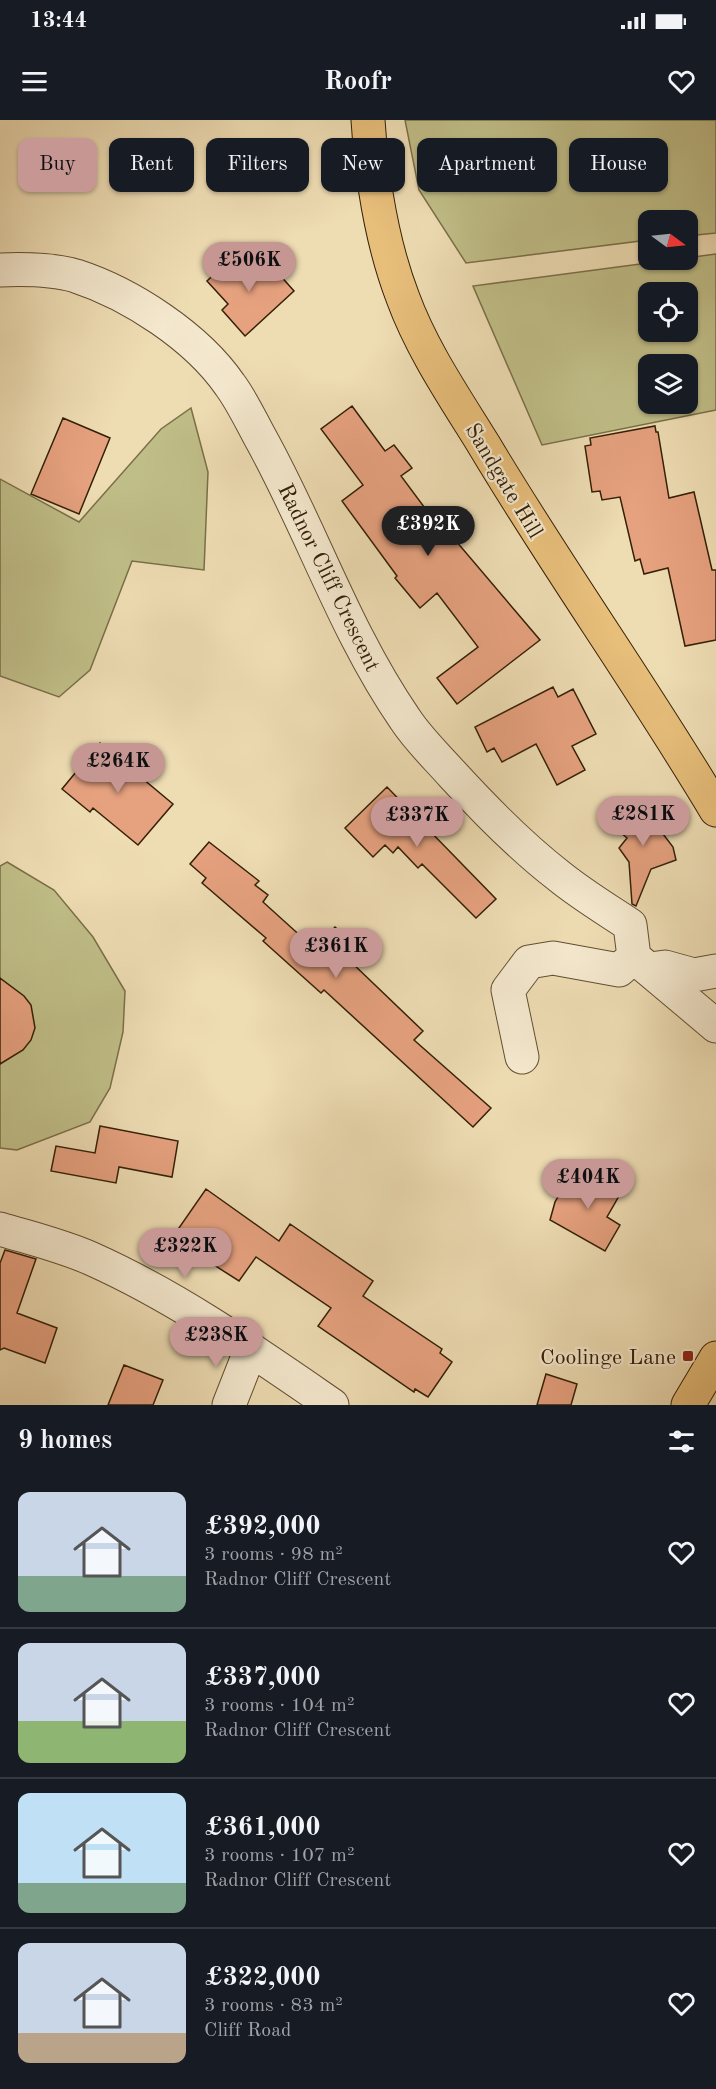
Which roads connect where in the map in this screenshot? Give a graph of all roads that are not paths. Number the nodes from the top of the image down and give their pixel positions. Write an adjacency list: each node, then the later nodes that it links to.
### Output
1 (368, 120): 3 (highway, Sandgate Hill)
2 (0, 270): 4 (street, Radnor Cliff Crescent)
3 (716, 810)
4 (642, 963): 5 (street); 6 (street); 7 (street)
5 (716, 971)
6 (716, 1026)
7 (522, 1057)
8 (0, 1229): 9 (street)
9 (250, 1349): 11 (street); 12 (street)
10 (716, 1358): 13 (highway)
11 (229, 1405)
12 (332, 1405)
13 (688, 1405)

